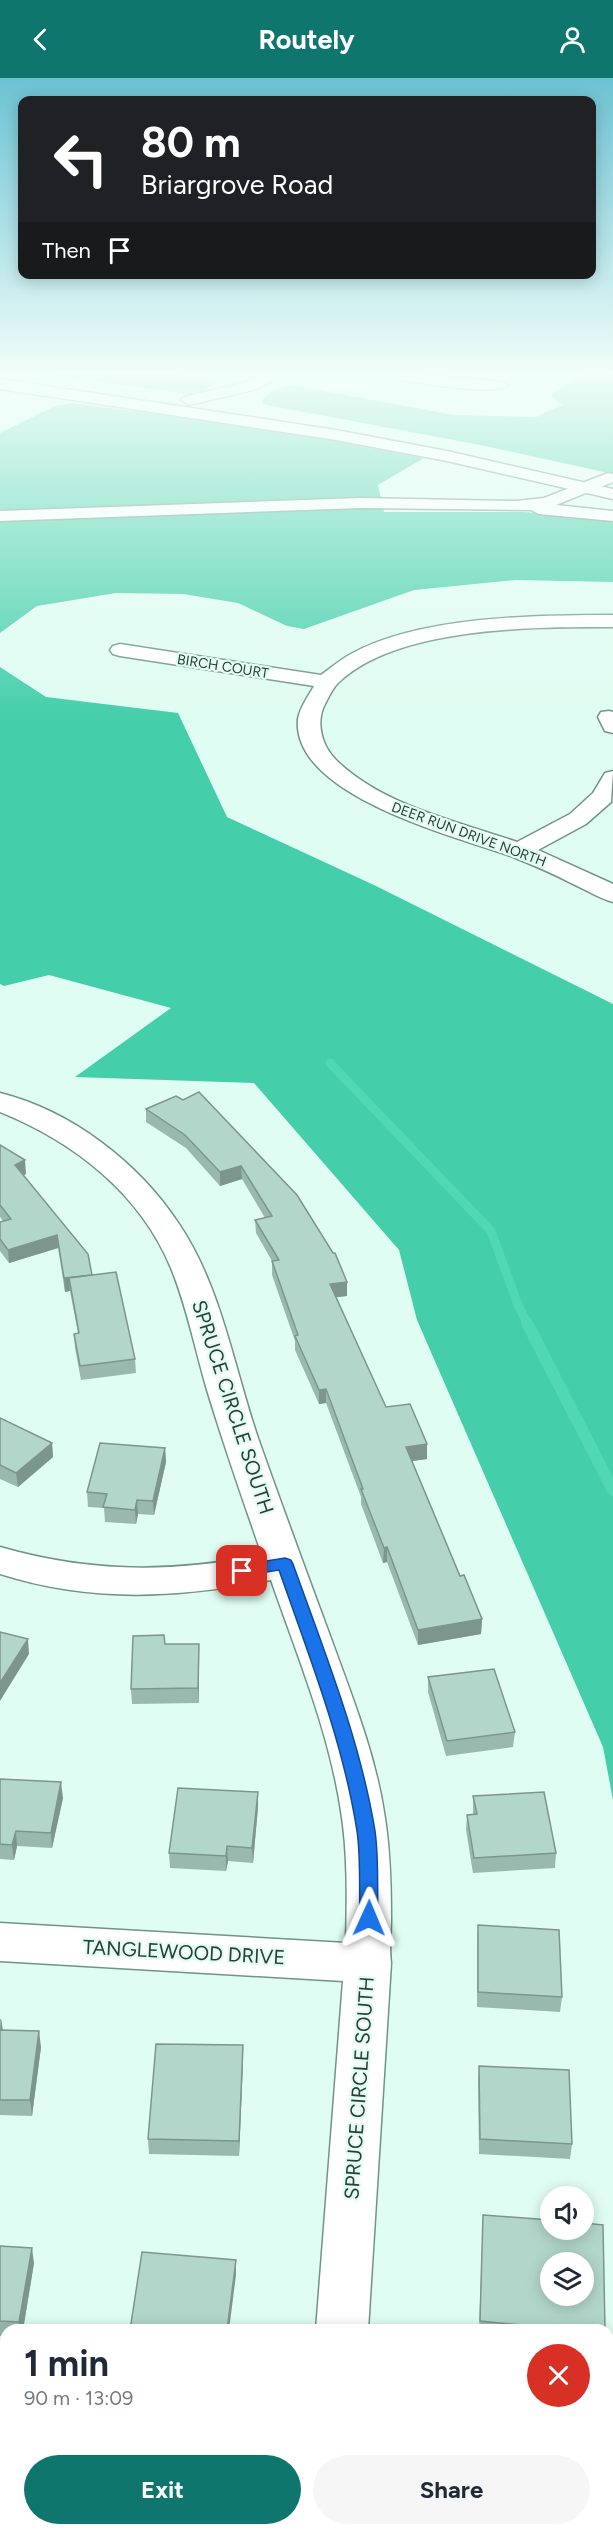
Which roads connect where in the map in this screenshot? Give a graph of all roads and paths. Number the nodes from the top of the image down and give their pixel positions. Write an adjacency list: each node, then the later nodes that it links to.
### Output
1 (582, 490): 2 (street)
2 (516, 506): 3 (street); 4 (street)
3 (0, 516)
4 (613, 516)
5 (613, 621): 7 (street, DEER RUN DRIVE NORTH)
6 (120, 650): 7 (street, BIRCH COURT)
7 (326, 682): 9 (street, DEER RUN DRIVE NORTH)
8 (613, 778): 9 (street)
9 (519, 851): 10 (street, DEER RUN DRIVE NORTH)
10 (613, 894)
11 (0, 1102): 13 (street, SPRUCE CIRCLE SOUTH)
12 (0, 1560): 13 (street)
13 (285, 1564): 15 (street, SPRUCE CIRCLE SOUTH)
14 (0, 1942): 15 (street, TANGLEWOOD DRIVE)
15 (368, 1963): 16 (street, SPRUCE CIRCLE SOUTH)
16 (342, 2324)

